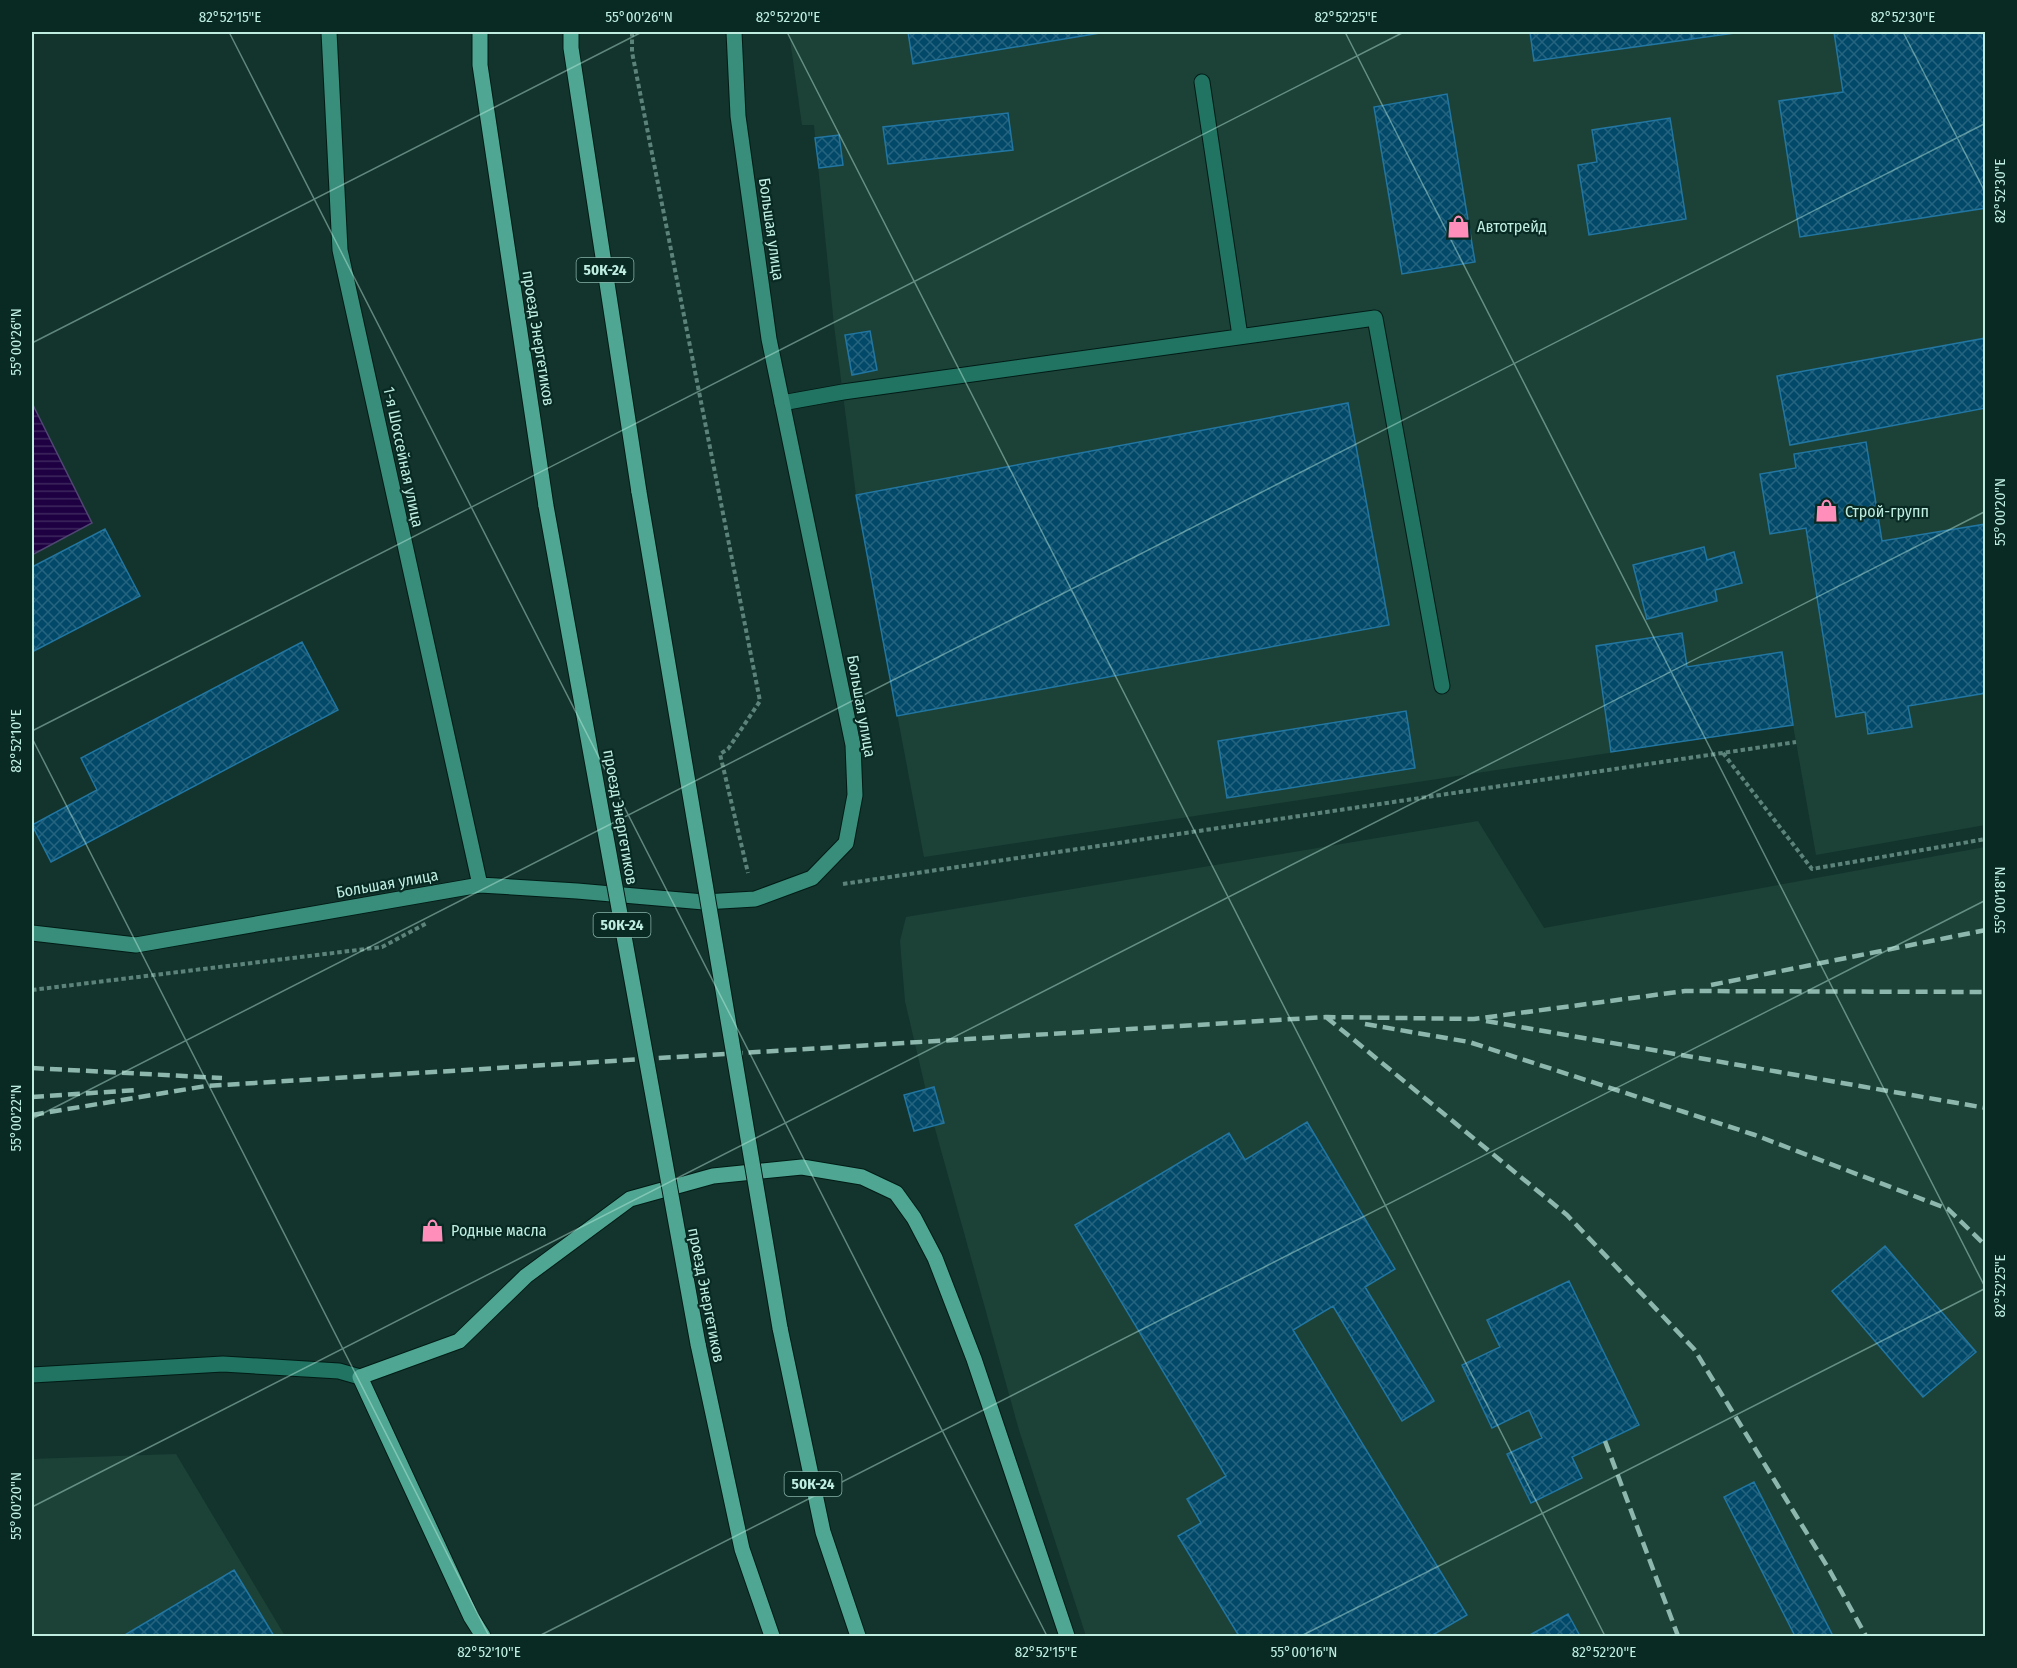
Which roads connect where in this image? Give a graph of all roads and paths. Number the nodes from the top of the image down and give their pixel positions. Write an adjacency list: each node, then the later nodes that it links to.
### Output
1 (329, 32): 13 (main road, 1-я Шоссейная улица)
2 (480, 32): 22 (main road, проезд Энергетиков / 50К-24, bridge)
3 (571, 32): 23 (main road, 50К-24, bridge)
4 (632, 32): 15 (path)
5 (734, 32): 8 (main road, Большая улица)
6 (1202, 82): 7 (street)
7 (1240, 336): 8 (street); 9 (street)
8 (782, 403): 15 (main road, Большая улица)
9 (1442, 687)
10 (1796, 742): 11 (path)
11 (1722, 753): 12 (path); 14 (path)
12 (1986, 839)
13 (480, 885): 15 (main road, Большая улица); 17 (main road, Большая улица)
14 (837, 885)
15 (755, 899)
16 (422, 927): 18 (path)
17 (32, 933)
18 (32, 990)
19 (32, 1375): 20 (street)
20 (360, 1377): 21 (main road); 24 (main road)
21 (483, 1636)
22 (772, 1636)
23 (858, 1636)
24 (1067, 1636)

